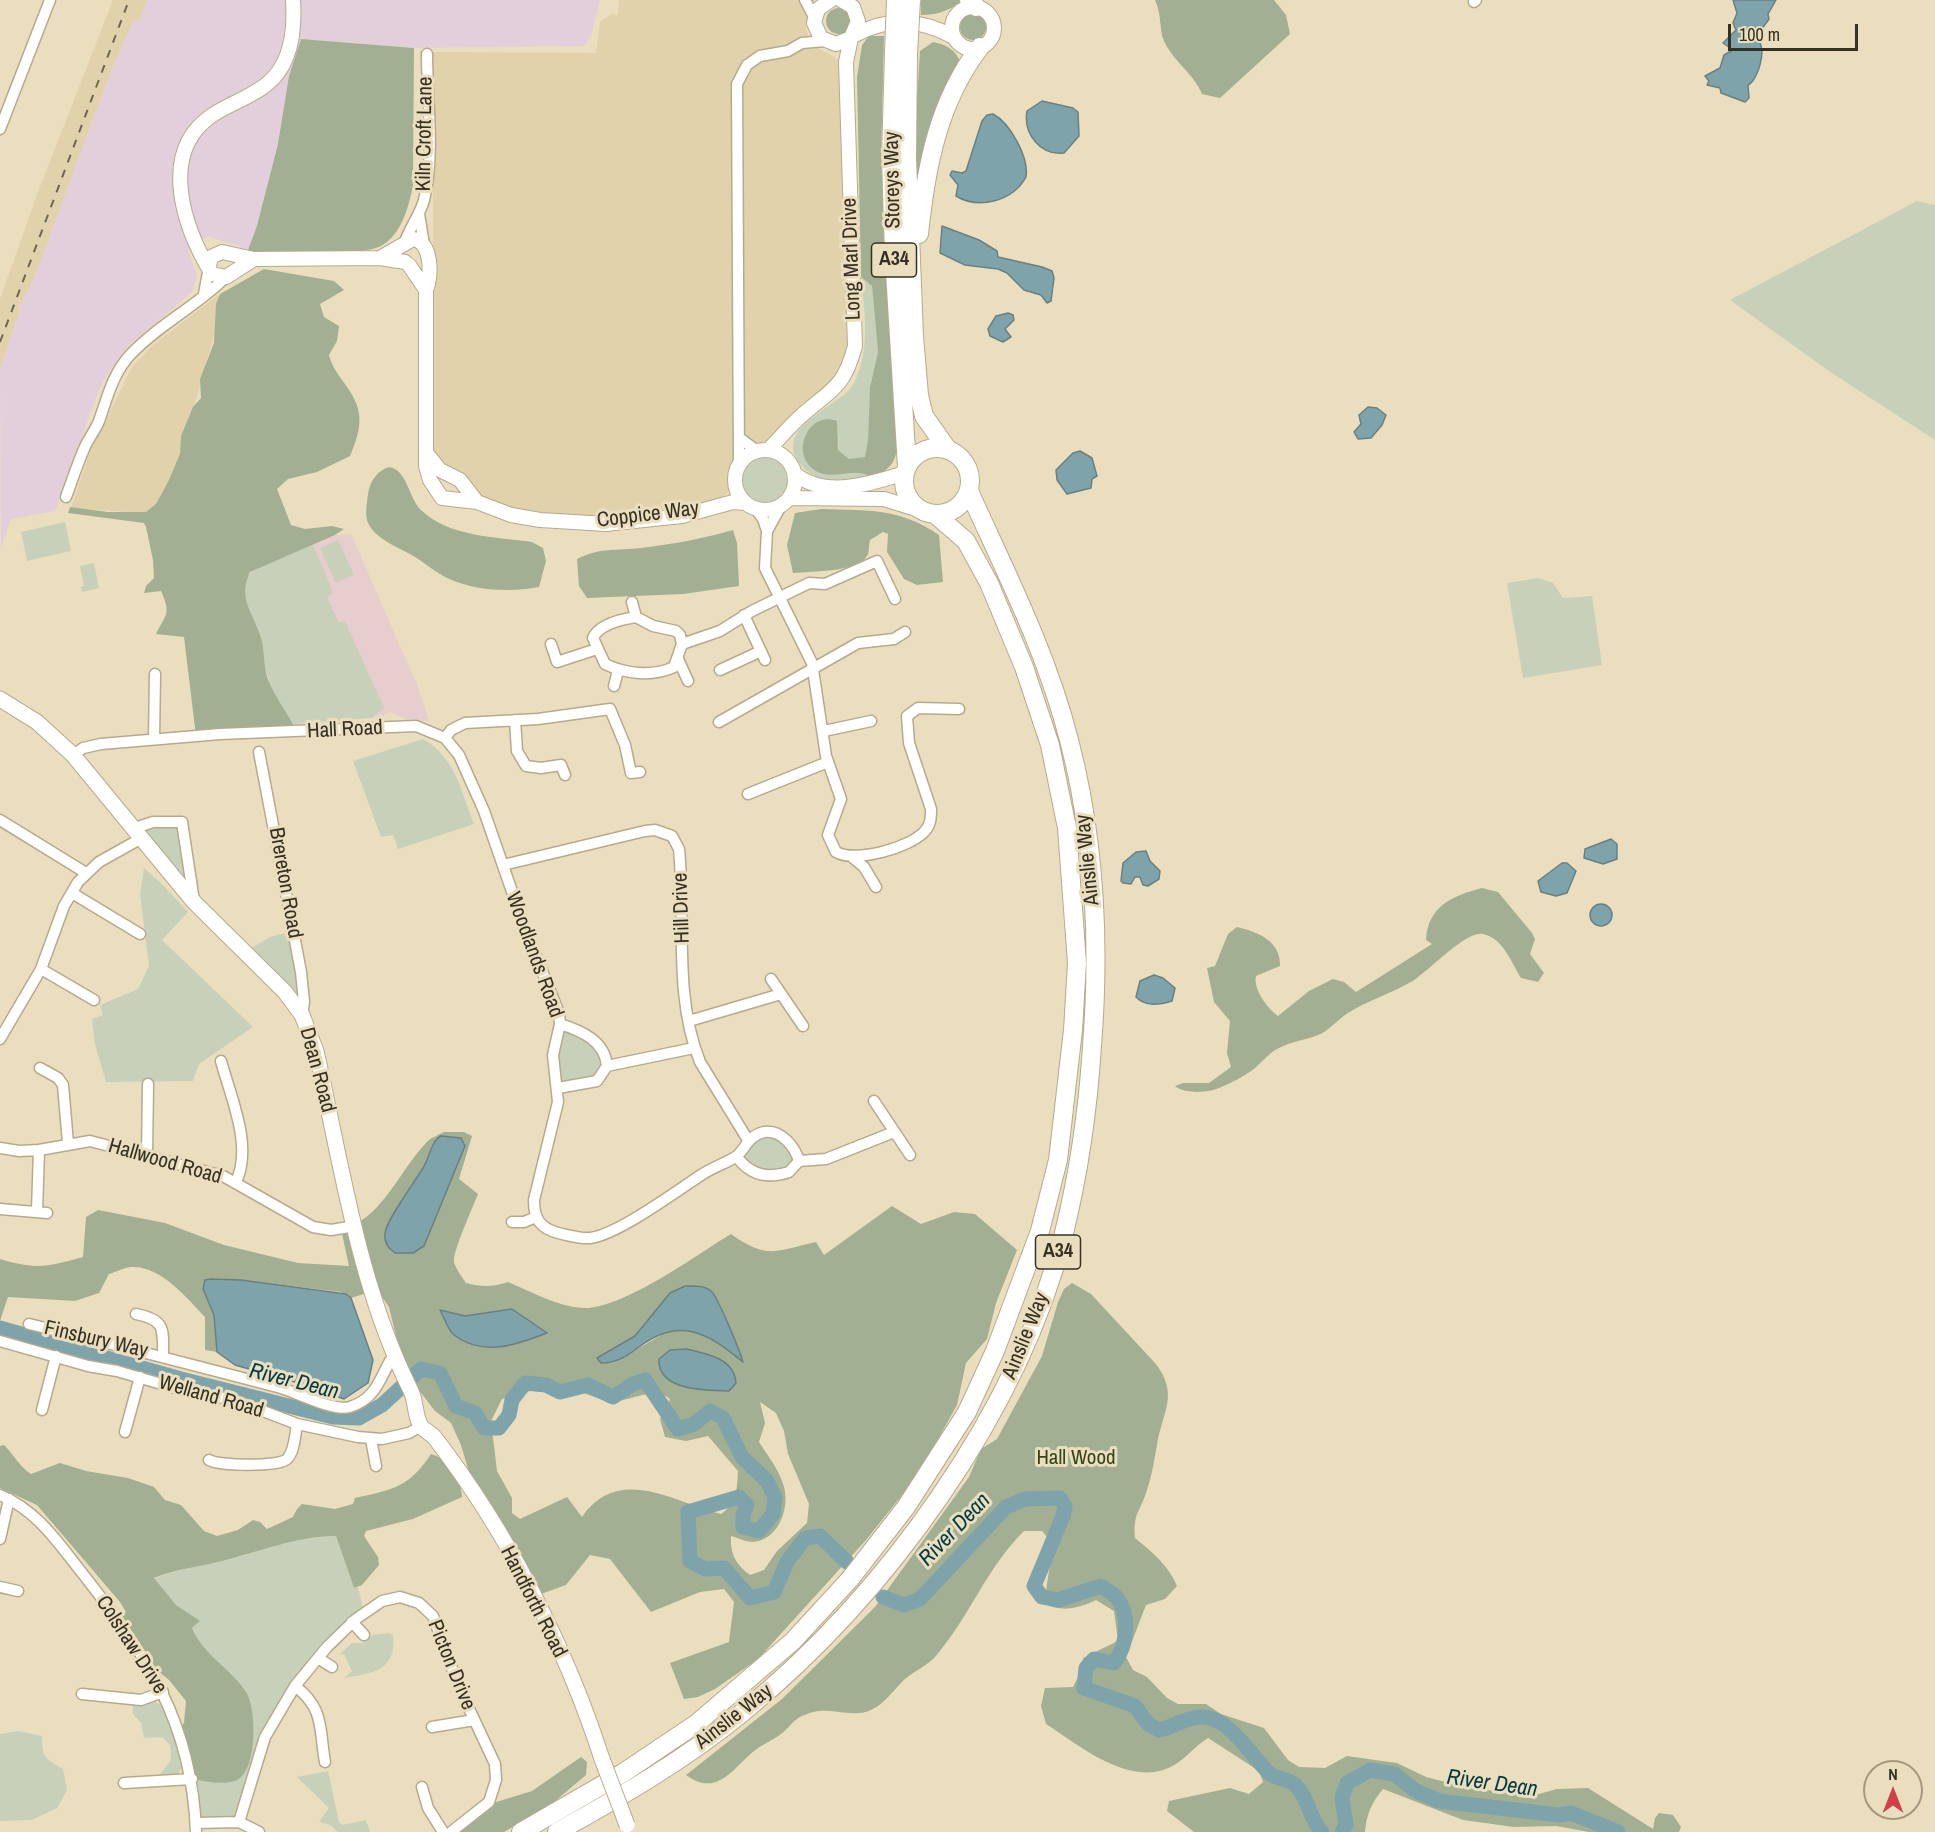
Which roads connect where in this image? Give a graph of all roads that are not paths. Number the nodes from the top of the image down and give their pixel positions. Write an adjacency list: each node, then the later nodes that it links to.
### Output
1 (50, 0): 18 (street)
2 (293, 0): 20 (street)
3 (806, 0): 9 (street)
4 (831, 0): 9 (street)
5 (841, 0): 10 (street, Long Marl Drive)
6 (896, 0): 15 (highway, Storeys Way / A34, bridge)
7 (911, 0): 15 (highway, Storeys Way / A34, bridge)
8 (973, 4): 11 (street); 14 (street)
9 (814, 20): 12 (street); 13 (street)
10 (852, 37): 11 (street); 12 (street); 17 (street, Long Marl Drive)
11 (954, 37): 14 (street)
12 (828, 42): 13 (street); 17 (street)
13 (802, 43): 33 (street)
14 (980, 47): 31 (highway)
15 (901, 53): 31 (highway, Storeys Way / A34); 39 (highway, Storeys Way / A34)
16 (427, 54): 19 (street, Kiln Croft Lane)
17 (846, 62): 32 (street, Long Marl Drive)
18 (0, 129)
19 (419, 214): 21 (street, Kiln Croft Lane); 22 (street, Kiln Croft Lane)
20 (196, 240): 23 (street); 27 (street)
21 (405, 243): 22 (street); 24 (street); 26 (street)
22 (426, 248): 26 (street); 29 (street)
23 (224, 252): 25 (street); 27 (street); 28 (street)
24 (380, 258): 25 (street); 26 (street)
25 (254, 259): 28 (street)
26 (407, 264): 29 (street)
27 (209, 266): 28 (street); 30 (street)
28 (229, 276): 30 (street)
29 (426, 290): 36 (street)
30 (204, 294): 45 (street)
31 (914, 336): 35 (highway, Storeys Way / A34)
32 (788, 429): 34 (street, Long Marl Drive); 38 (street)
33 (741, 439): 34 (street); 37 (street)
34 (762, 450): 37 (street); 38 (street)
35 (948, 450): 39 (highway); 44 (highway, A34)
36 (428, 454): 40 (street); 43 (street)
37 (739, 464): 41 (street)
38 (791, 467): 39 (street); 47 (street)
39 (906, 470): 51 (highway, A34)
40 (448, 475): 42 (street); 43 (street)
41 (735, 483): 49 (street, Coppice Way); 50 (street)
42 (462, 484): 46 (street); 48 (street, Coppice Way)
43 (437, 491): 46 (street)
44 (969, 491): 51 (highway); 160 (highway, Ainslie Way / A34)
45 (66, 497)
46 (453, 500): 48 (street, Coppice Way)
47 (785, 501): 50 (street); 51 (street); 52 (street)
48 (477, 502): 49 (street, Coppice Way)
49 (714, 506): 50 (street, Coppice Way)
50 (751, 506): 52 (street)
51 (929, 513): 159 (highway, Ainslie Way / A34)
52 (767, 531): 53 (street)
53 (779, 598): 54 (street); 56 (street); 63 (street)
54 (895, 599)
55 (632, 602): 57 (street)
56 (744, 615): 60 (street); 65 (street)
57 (636, 617): 60 (street); 61 (street)
58 (905, 632): 63 (street)
59 (550, 644): 61 (street)
60 (682, 644): 62 (street)
61 (597, 649): 64 (street)
62 (678, 659): 64 (street); 67 (street)
63 (813, 665): 73 (street); 74 (street)
64 (618, 670): 68 (street)
65 (720, 670)
66 (155, 674): 76 (street)
67 (688, 681)
68 (614, 686)
69 (0, 699): 78 (main road, Dean Road)
70 (959, 709): 85 (street)
71 (515, 720): 75 (street); 80 (street); 81 (street)
72 (871, 721): 74 (street)
73 (718, 722)
74 (824, 731): 79 (street)
75 (445, 738): 76 (street, Hall Road); 86 (street, Woodlands Road)
76 (154, 739): 78 (street, Hall Road)
77 (259, 752): 96 (street, Brereton Road)
78 (73, 755): 84 (main road, Dean Road)
79 (828, 762): 82 (street); 85 (street)
80 (640, 772)
81 (565, 775)
82 (748, 794)
83 (0, 820): 87 (street)
84 (136, 834): 87 (street); 90 (main road, Dean Road); 90 (street)
85 (852, 857): 88 (street)
86 (503, 865): 97 (street, Hill Drive); 98 (street, Woodlands Road)
87 (86, 873): 89 (street)
88 (876, 887)
89 (72, 893): 91 (street); 92 (street)
90 (194, 902): 96 (main road, Dean Road)
91 (140, 934)
92 (41, 969): 95 (street); 100 (street)
93 (771, 979): 94 (street)
94 (781, 994): 97 (street); 99 (street)
95 (94, 1000)
96 (302, 1015): 121 (main road, Dean Road)
97 (689, 1021): 101 (street, Hill Drive)
98 (560, 1024): 103 (street); 106 (street, Woodlands Road)
99 (803, 1026)
100 (0, 1040)
101 (694, 1048): 103 (street); 109 (street, Hill Drive)
102 (221, 1062): 117 (street)
103 (607, 1066): 106 (street)
104 (40, 1068): 110 (street)
105 (148, 1084): 114 (street)
106 (558, 1088): 119 (street, Woodlands Road)
107 (874, 1101): 108 (street)
108 (894, 1132): 113 (street); 116 (street)
109 (748, 1140): 115 (street); 116 (street)
110 (68, 1143): 112 (street, Hallwood Road); 114 (street, Hallwood Road)
111 (0, 1148): 112 (street, Hallwood Road)
112 (39, 1150): 118 (street)
113 (910, 1155)
114 (147, 1156): 117 (street, Hallwood Road)
115 (737, 1157): 116 (street); 119 (street)
116 (799, 1161)
117 (236, 1182): 121 (street, Hallwood Road)
118 (0, 1209)
119 (536, 1218): 120 (street)
120 (512, 1222)
121 (355, 1226): 127 (main road, Dean Road)
122 (136, 1315): 126 (street, Finsbury Way)
123 (29, 1324): 126 (street, Finsbury Way)
124 (0, 1341): 125 (street, Welland Road)
125 (56, 1356): 128 (street, Welland Road); 129 (street)
126 (163, 1356): 127 (street, Finsbury Way)
127 (396, 1362): 131 (main road, Dean Road)
128 (140, 1377): 130 (street, Welland Road); 132 (street)
129 (42, 1410)
130 (297, 1424): 133 (street, Welland Road); 134 (street)
131 (421, 1426): 133 (street, Welland Road); 155 (main road, Handforth Road, bridge)
132 (124, 1432)
133 (371, 1439): 135 (street)
134 (209, 1460)
135 (376, 1466)
136 (4, 1497): 137 (street); 145 (street, Colshaw Drive)
137 (0, 1539)
138 (0, 1587): 139 (street)
139 (18, 1591)
140 (352, 1622): 141 (street); 142 (street, Picton Drive); 147 (street, Picton Drive)
141 (364, 1635)
142 (318, 1658): 143 (street); 144 (street, Picton Drive)
143 (332, 1667)
144 (295, 1686): 149 (street); 153 (street, Picton Drive)
145 (163, 1692): 146 (street); 150 (street, Colshaw Drive)
146 (82, 1694)
147 (474, 1720): 148 (street); 158 (street, Picton Drive)
148 (432, 1726)
149 (326, 1762)
150 (192, 1779): 151 (street); 154 (street, Colshaw Drive)
151 (124, 1783)
152 (422, 1787): 157 (street)
153 (239, 1822): 154 (street); 156 (street)
154 (196, 1828)
155 (629, 1828)
156 (259, 1832)
157 (443, 1832)
158 (452, 1832)
159 (521, 1832)
160 (557, 1832)

